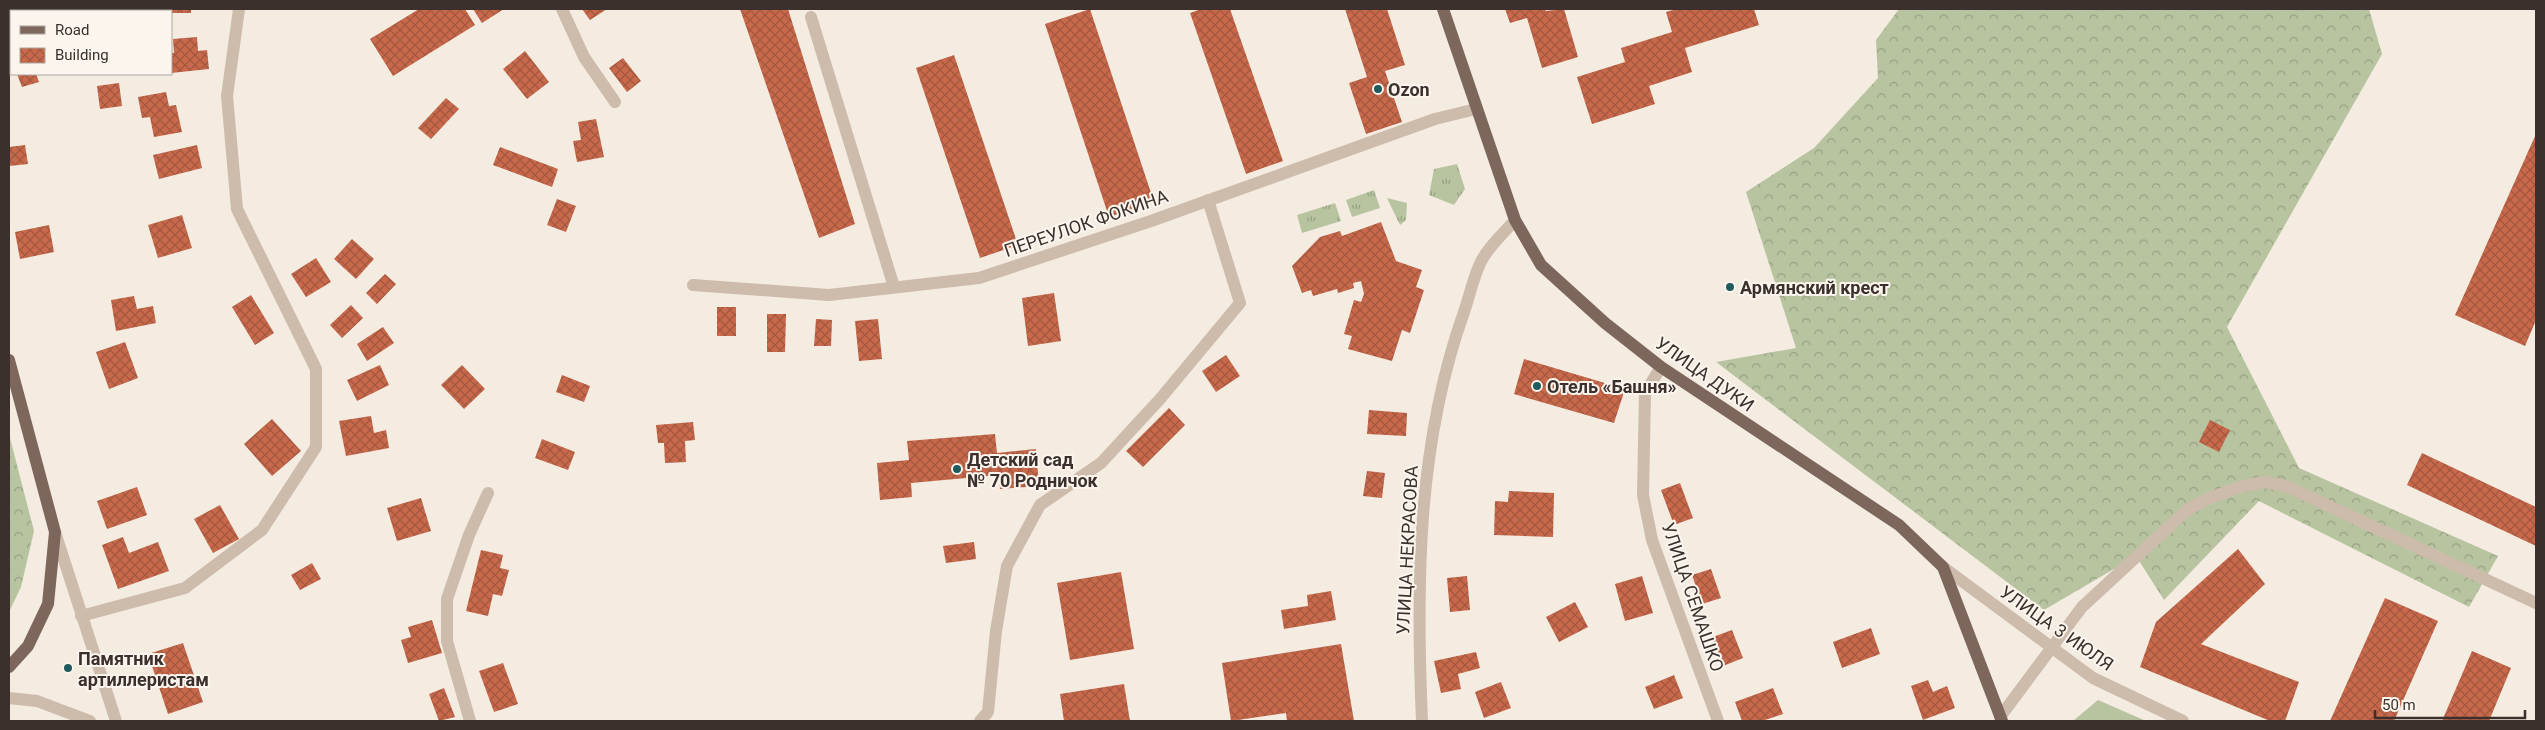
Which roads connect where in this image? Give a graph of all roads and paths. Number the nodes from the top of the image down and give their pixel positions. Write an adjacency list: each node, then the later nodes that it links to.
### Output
1 (239, 9): 17 (street)
2 (562, 9): 5 (street)
3 (1443, 9): 6 (main road, УЛИЦА ДУКИ)
4 (811, 18): 10 (street)
5 (615, 102)
6 (1476, 109): 7 (street, ПЕРЕУЛОК ФОКИНА); 8 (main road, УЛИЦА ДУКИ)
7 (1208, 200): 10 (street, ПЕРЕУЛОК ФОКИНА); 25 (street)
8 (1515, 220): 12 (main road, УЛИЦА ДУКИ); 26 (street, УЛИЦА НЕКРАСОВА)
9 (693, 284): 10 (street, ПЕРЕУЛОК ФОКИНА)
10 (894, 287)
11 (9, 360): 14 (main road)
12 (1661, 367): 15 (main road, УЛИЦА ДУКИ); 27 (street, УЛИЦА СЕМАШКО)
13 (488, 493): 24 (street)
14 (55, 532): 17 (street); 19 (main road)
15 (1943, 567): 18 (street, УЛИЦА 3 ИЮЛЯ); 21 (main road, УЛИЦА ДУКИ)
16 (2536, 604): 18 (street)
17 (81, 616): 23 (street)
18 (2050, 648): 21 (street); 28 (street, УЛИЦА 3 ИЮЛЯ)
19 (9, 667)
20 (9, 698): 22 (street)
21 (2001, 719)
22 (90, 721)
23 (116, 721)
24 (470, 721)
25 (980, 721)
26 (1422, 721)
27 (1718, 721)
28 (2182, 721)

